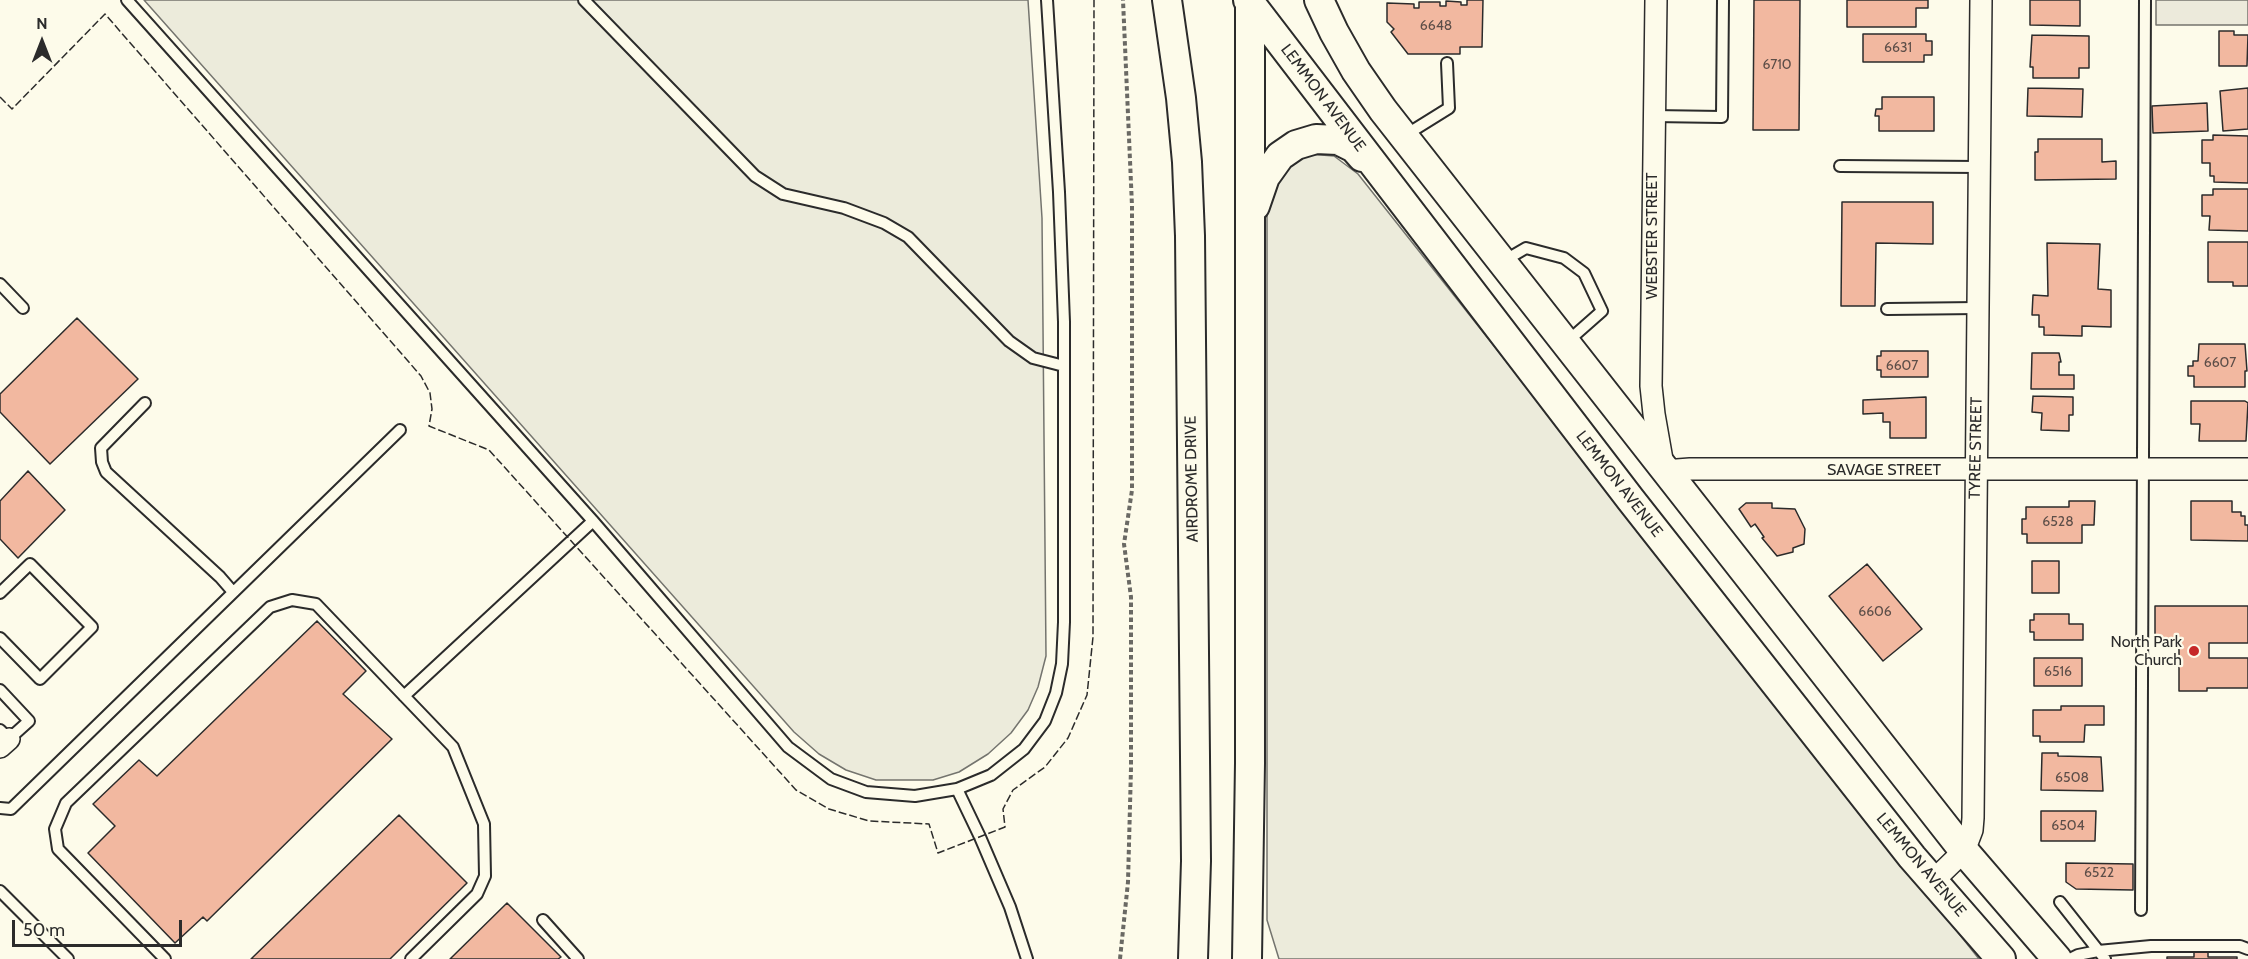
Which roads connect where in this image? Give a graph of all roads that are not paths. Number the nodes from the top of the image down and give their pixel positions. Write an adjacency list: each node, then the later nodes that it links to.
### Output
1 (127, 0): 32 (lane)
2 (584, 0): 24 (lane)
3 (1047, 0): 24 (lane)
4 (1167, 0): 55 (main road, AIRDROME DRIVE)
5 (1319, 0): 13 (main road)
6 (1656, 0): 12 (street, WEBSTER STREET)
7 (1723, 0): 12 (lane)
8 (1981, 0): 15 (street, TYREE STREET)
9 (2145, 0): 27 (lane)
10 (1249, 1): 16 (main road, LEMMON AVENUE); 17 (main road)
11 (1448, 63): 13 (lane)
12 (1653, 116): 30 (street, WEBSTER STREET)
13 (1404, 136): 18 (main road)
14 (1840, 166): 15 (lane)
15 (1979, 166): 21 (street, TYREE STREET)
16 (1382, 176): 17 (main road); 31 (main road, LEMMON AVENUE)
17 (1248, 228): 46 (main road)
18 (1502, 262): 23 (main road); 23 (lane)
19 (0, 284): 20 (lane)
20 (22, 308)
21 (1978, 308): 22 (lane); 29 (street, TYREE STREET)
22 (1887, 309)
23 (1565, 344): 30 (main road)
24 (1064, 366): 39 (lane)
25 (145, 403): 33 (lane)
26 (400, 430): 33 (lane)
27 (2143, 469): 28 (street, SAVAGE STREET); 29 (street, SAVAGE STREET); 45 (lane)
28 (2248, 469)
29 (1976, 470): 30 (street, SAVAGE STREET); 41 (street, TYREE STREET)
30 (1664, 471): 31 (main road); 41 (main road)
31 (1631, 500): 42 (main road, LEMMON AVENUE)
32 (592, 521): 37 (lane); 39 (lane)
33 (233, 592): 40 (lane)
34 (0, 593): 35 (lane)
35 (0, 638)
36 (0, 690): 38 (lane)
37 (404, 696): 51 (lane); 52 (lane)
38 (3, 739)
39 (957, 789): 54 (lane)
40 (0, 808)
41 (1964, 851): 42 (street); 59 (main road)
42 (1933, 881): 58 (main road, LEMMON AVENUE)
43 (0, 891): 50 (lane)
44 (2060, 902): 49 (lane)
45 (2141, 910)
46 (1248, 911): 56 (main road); 57 (main road)
47 (543, 920): 53 (lane)
48 (2248, 949): 49 (lane)
49 (2102, 955): 60 (lane)
50 (69, 959)
51 (165, 959)
52 (411, 959)
53 (578, 959)
54 (1027, 959)
55 (1193, 959)
56 (1247, 959)
57 (1262, 959)
58 (2001, 959)
59 (2057, 959)
60 (2070, 959)

